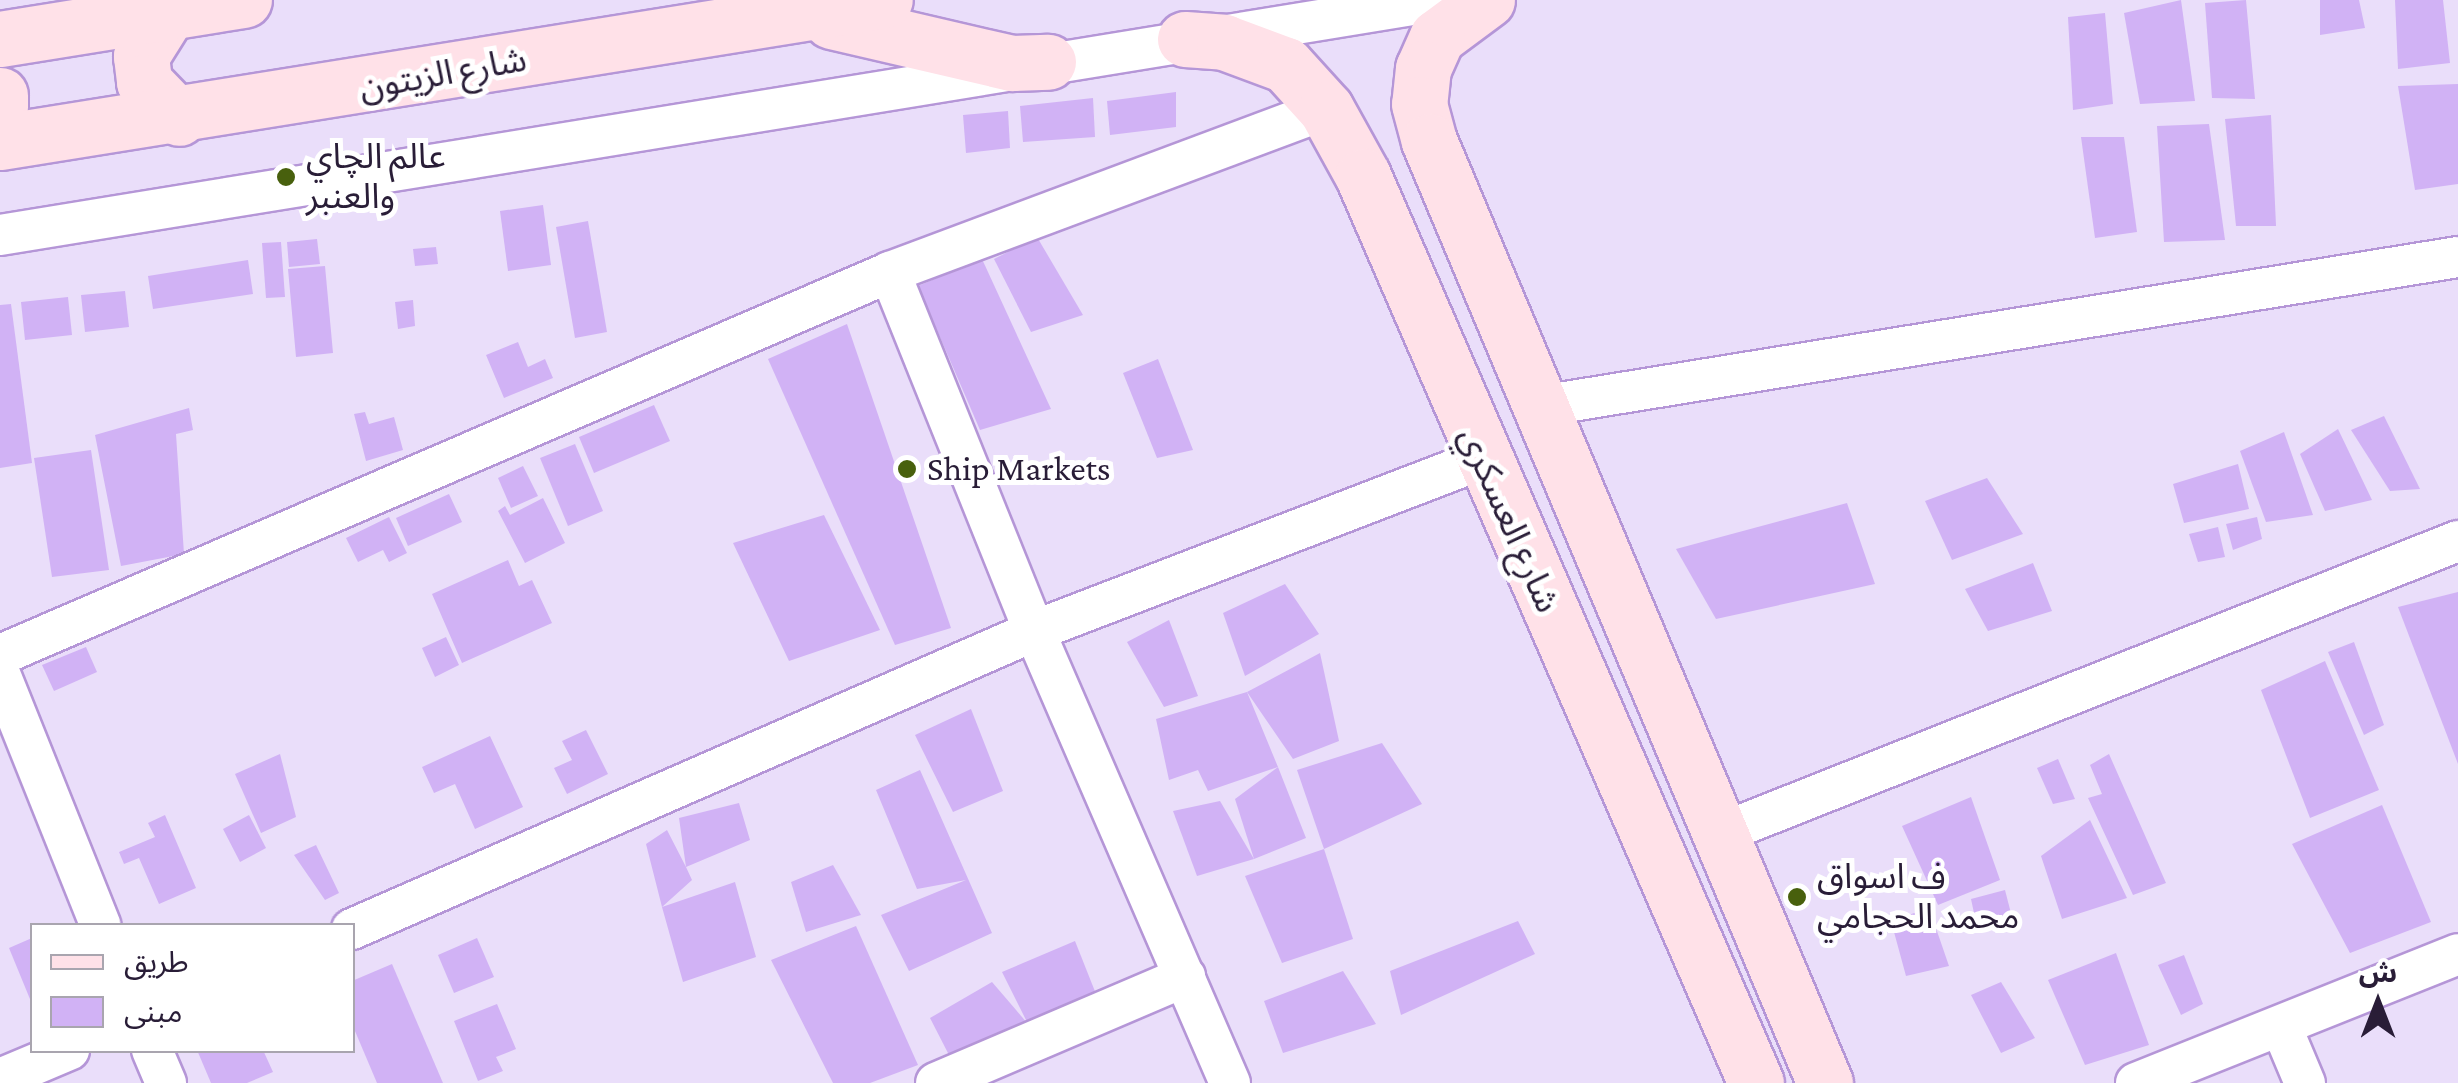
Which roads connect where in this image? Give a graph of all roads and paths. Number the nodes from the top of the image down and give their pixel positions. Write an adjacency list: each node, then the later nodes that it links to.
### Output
1 (244, 0): 5 (main road)
2 (885, 0): 6 (main road, شارع الزيتون)
3 (1443, 0): 8 (street)
4 (1487, 0): 15 (main road, شارع العسكري)
5 (168, 13): 7 (main road); 13 (main road)
6 (762, 20): 9 (main road); 13 (main road, شارع الزيتون)
7 (0, 39)
8 (1185, 40): 9 (street); 12 (main road, شارع العسكري)
9 (1048, 62): 17 (street)
10 (0, 95): 11 (main road)
11 (0, 106)
12 (1326, 109): 16 (main road, شارع العسكري); 19 (street)
13 (179, 118): 14 (main road, شارع الزيتون)
14 (0, 142)
15 (1438, 160): 16 (main road); 20 (main road, شارع العسكري)
16 (1363, 176): 21 (main road, شارع العسكري)
17 (0, 235)
18 (2458, 257): 20 (street)
19 (890, 272): 23 (street); 24 (street)
20 (1541, 406): 26 (main road, شارع العسكري)
21 (1482, 459): 23 (street); 38 (main road, شارع العسكري)
22 (2458, 541): 26 (street)
23 (1034, 632): 28 (street); 30 (street)
24 (0, 655)
25 (0, 674): 27 (street)
26 (1719, 834): 39 (main road, شارع العسكري)
27 (100, 923)
28 (355, 927)
29 (2458, 954): 31 (street)
30 (1184, 976): 36 (street); 37 (street)
31 (2282, 1026): 40 (street); 41 (street)
32 (63, 1053): 34 (street)
33 (153, 1053): 35 (street)
34 (0, 1079)
35 (166, 1083)
36 (936, 1083)
37 (1230, 1083)
38 (1756, 1083)
39 (1825, 1083)
40 (2136, 1083)
41 (2306, 1083)

